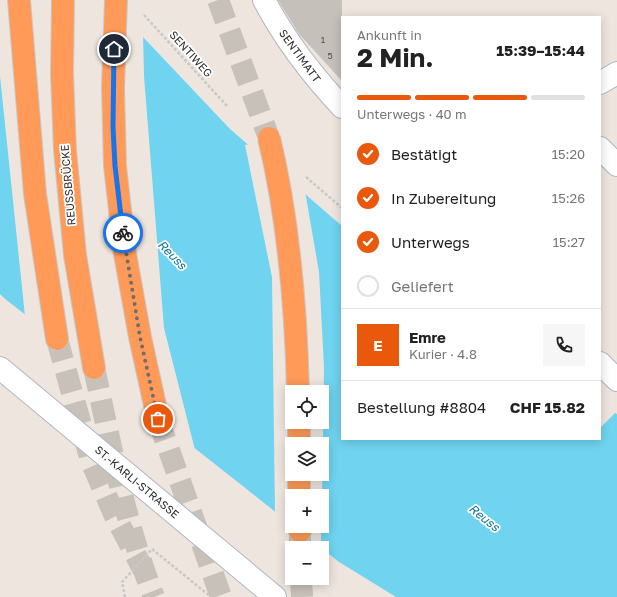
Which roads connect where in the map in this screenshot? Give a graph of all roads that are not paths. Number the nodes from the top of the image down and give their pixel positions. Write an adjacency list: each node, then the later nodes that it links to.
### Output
1 (19, 0): 11 (highway)
2 (63, 0): 14 (highway, REUSSBRÜCKE)
3 (116, 0): 17 (highway)
4 (264, 0): 7 (street, SENTIMATT)
5 (617, 73): 6 (street)
6 (601, 82)
7 (341, 106)
8 (269, 138): 16 (highway, bridge)
9 (601, 149): 10 (street)
10 (617, 165)
11 (57, 339)
12 (601, 364): 15 (street)
13 (0, 368): 18 (street, ST.-KARLI-STRASSE)
14 (94, 368)
15 (617, 380)
16 (298, 385)
17 (158, 419)
18 (274, 597)

